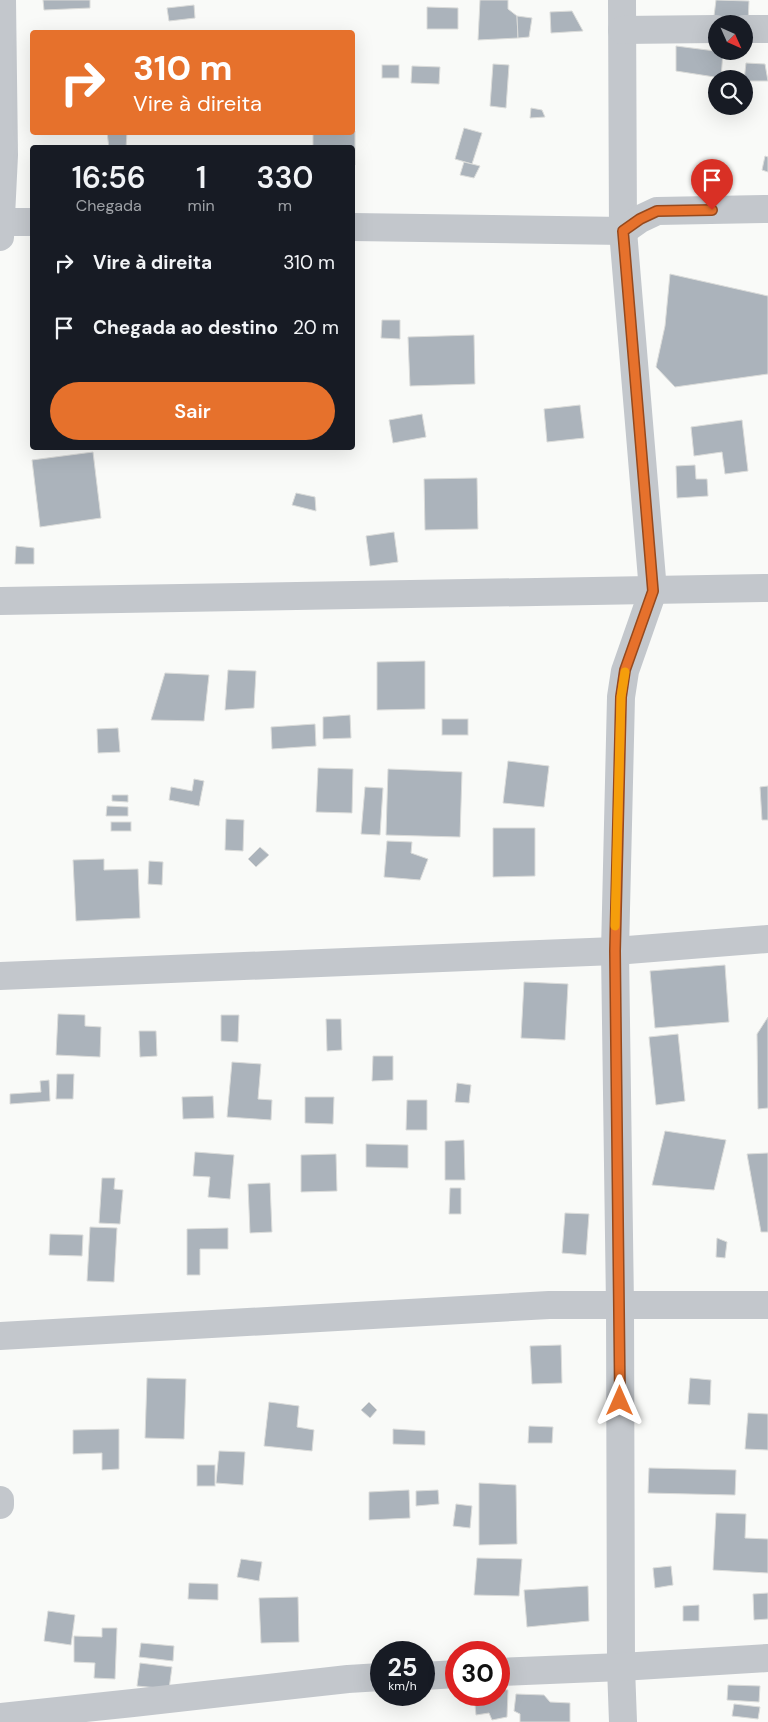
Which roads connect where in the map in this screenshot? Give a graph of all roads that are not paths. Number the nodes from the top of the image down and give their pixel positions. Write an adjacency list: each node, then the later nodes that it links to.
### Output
1 (2, 0): 7 (street)
2 (622, 0): 6 (street)
3 (708, 29): 6 (street)
4 (753, 29): 5 (street)
5 (768, 29)
6 (622, 30): 12 (street)
7 (2, 158): 9 (street)
8 (768, 209): 12 (street)
9 (0, 222): 10 (street); 13 (street)
10 (30, 222)
11 (355, 227): 12 (street)
12 (623, 231): 15 (street)
13 (0, 237)
14 (768, 588): 15 (street)
15 (653, 591): 16 (street); 18 (street)
16 (0, 601)
17 (768, 939): 18 (street)
18 (615, 951): 19 (street); 21 (street)
19 (0, 976)
20 (768, 1305): 21 (street)
21 (620, 1306): 22 (street); 24 (street)
22 (0, 1336)
23 (768, 1658): 24 (street)
24 (621, 1667): 25 (street); 28 (street)
25 (510, 1672)
26 (370, 1678): 27 (street)
27 (0, 1717)
28 (623, 1722)

